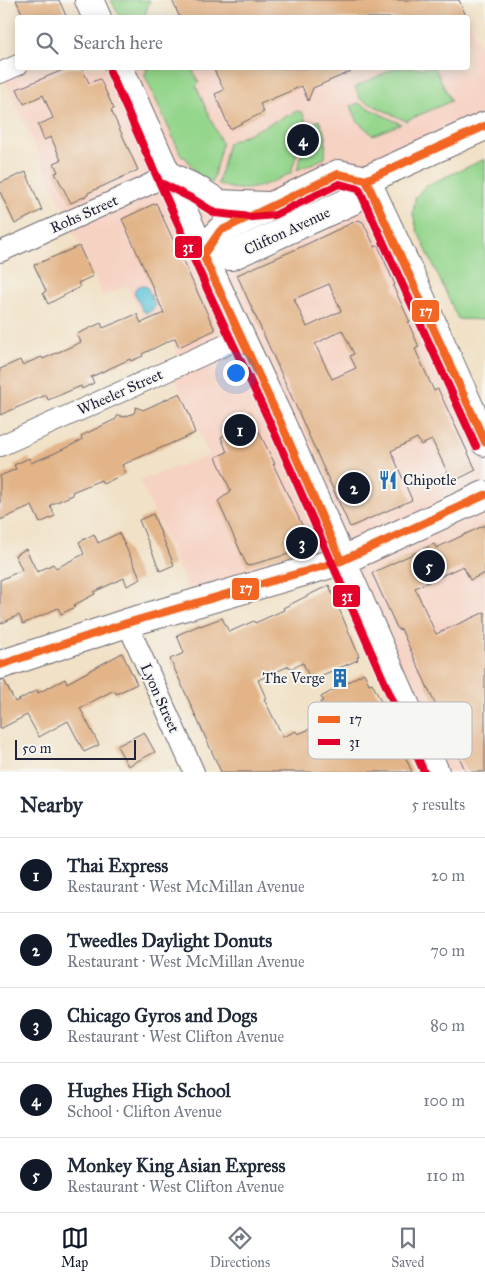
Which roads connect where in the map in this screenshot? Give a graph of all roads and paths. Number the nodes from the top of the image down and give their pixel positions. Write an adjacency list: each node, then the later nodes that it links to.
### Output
1 (89, 0): 2 (main road)
2 (96, 15)
3 (15, 66): 5 (street)
4 (121, 70): 7 (main road)
5 (0, 72)
6 (485, 126): 8 (main road)
7 (168, 175): 9 (main road); 10 (street, Rohs Street); 11 (main road)
8 (366, 180): 9 (main road, Clifton Avenue); 11 (main road, Clifton Avenue); 13 (main road)
9 (272, 206): 11 (main road, Clifton Avenue)
10 (0, 252)
11 (203, 255): 12 (main road)
12 (241, 338): 14 (street, Wheeler Street); 16 (main road)
13 (485, 442)
14 (0, 446)
15 (485, 495): 16 (main road)
16 (341, 561): 17 (main road); 19 (main road)
17 (127, 623): 18 (main road); 21 (street, Lyon Street)
18 (0, 665)
19 (404, 702)
20 (430, 759): 22 (main road)
21 (194, 772)
22 (436, 772)

